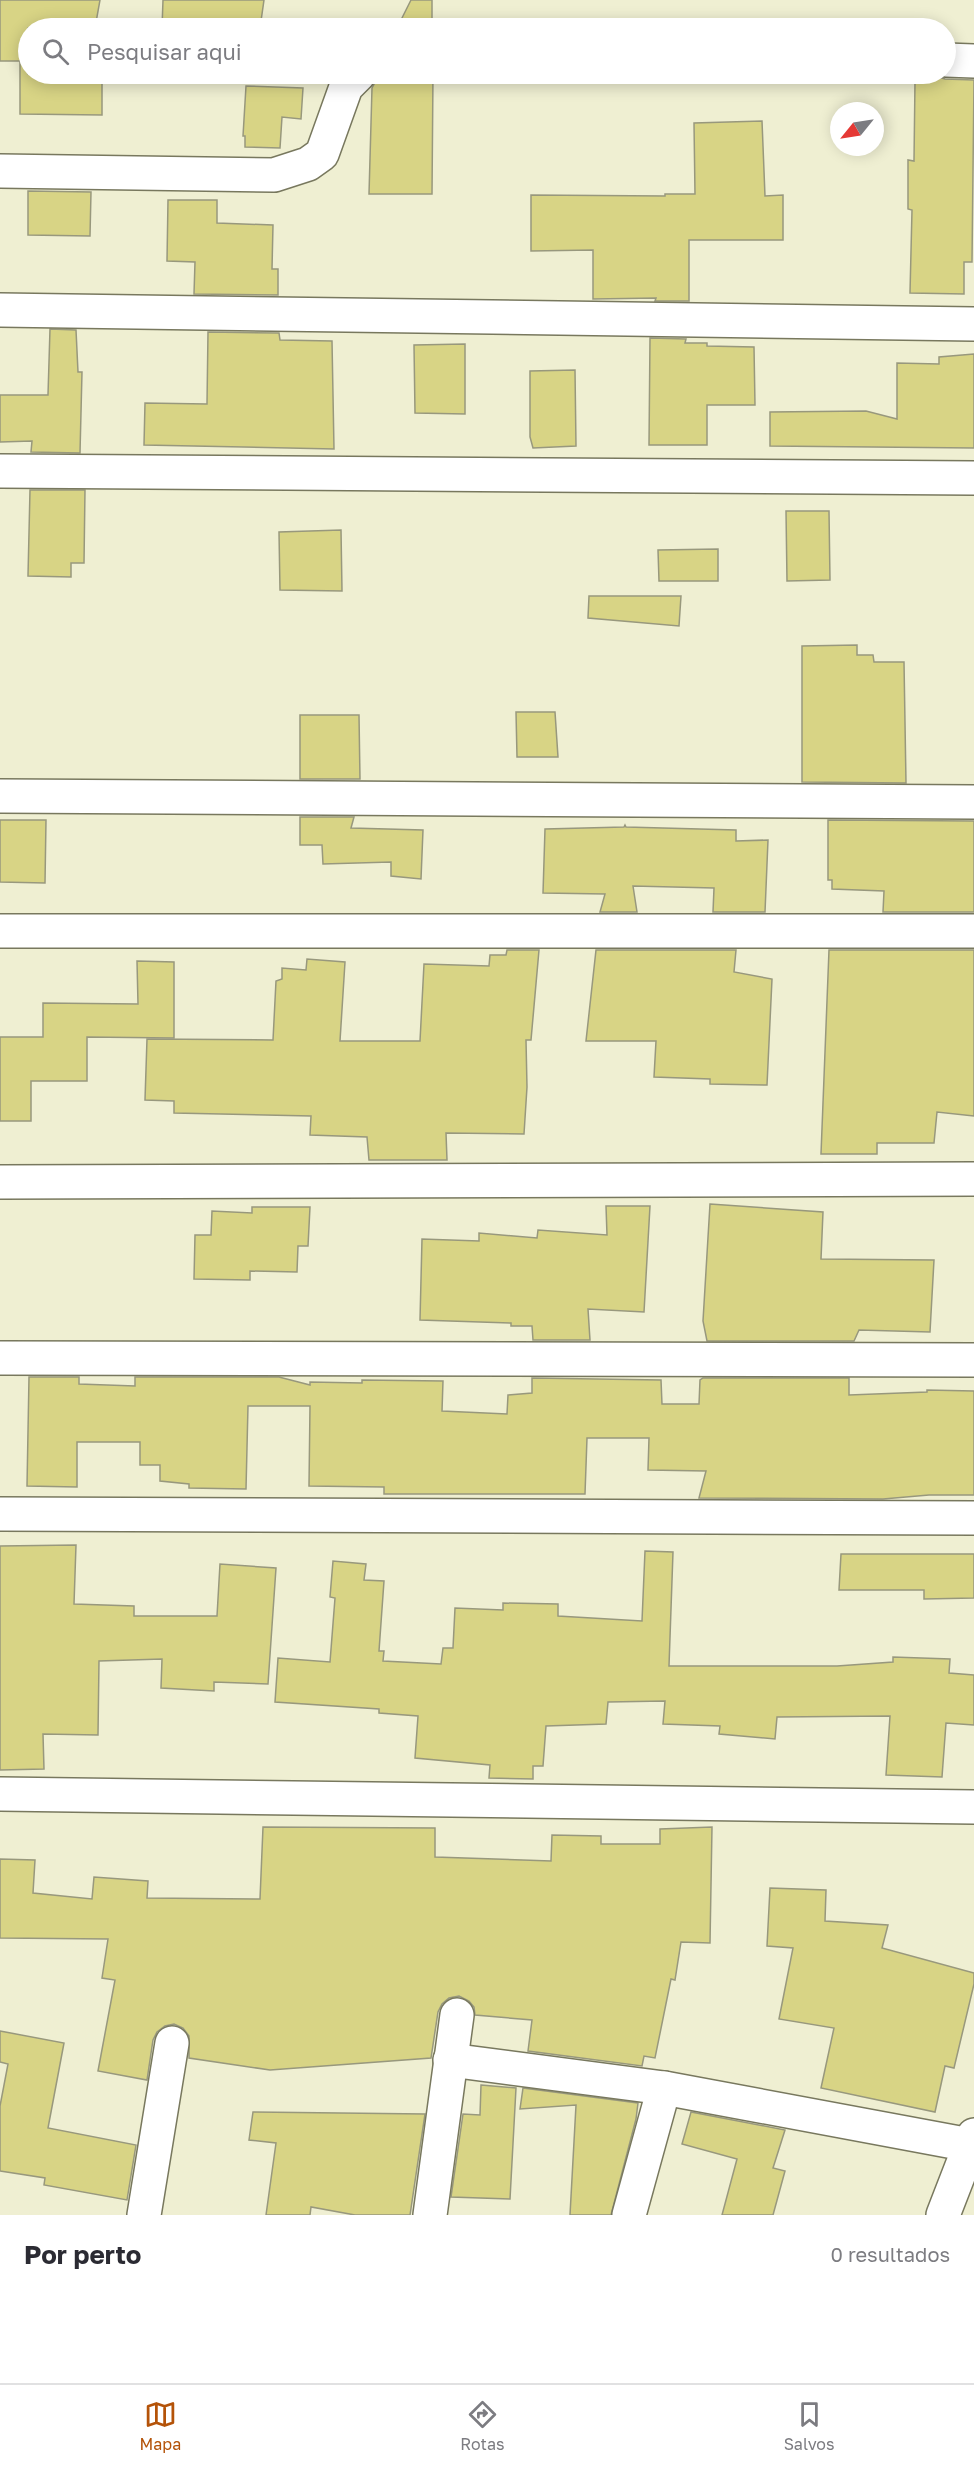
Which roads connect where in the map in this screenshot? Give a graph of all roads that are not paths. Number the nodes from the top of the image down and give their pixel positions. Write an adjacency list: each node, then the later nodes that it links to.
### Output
1 (956, 60): 2 (street)
2 (974, 61)
3 (349, 84): 4 (street)
4 (0, 171)
5 (0, 310): 6 (street)
6 (974, 324)
7 (0, 471): 8 (street)
8 (974, 478)
9 (0, 796): 10 (street)
10 (974, 802)
11 (0, 931): 12 (street)
12 (974, 931)
13 (974, 1179): 14 (street)
14 (0, 1182)
15 (0, 1358): 16 (street)
16 (974, 1360)
17 (0, 1514): 18 (street)
18 (974, 1518)
19 (0, 1794): 20 (street)
20 (974, 1807)
21 (457, 2015): 23 (street)
22 (172, 2043): 26 (street)
23 (450, 2060): 24 (street); 27 (street)
24 (664, 2088): 25 (street); 28 (street)
25 (972, 2140): 29 (street)
26 (144, 2215)
27 (430, 2215)
28 (629, 2215)
29 (942, 2215)

